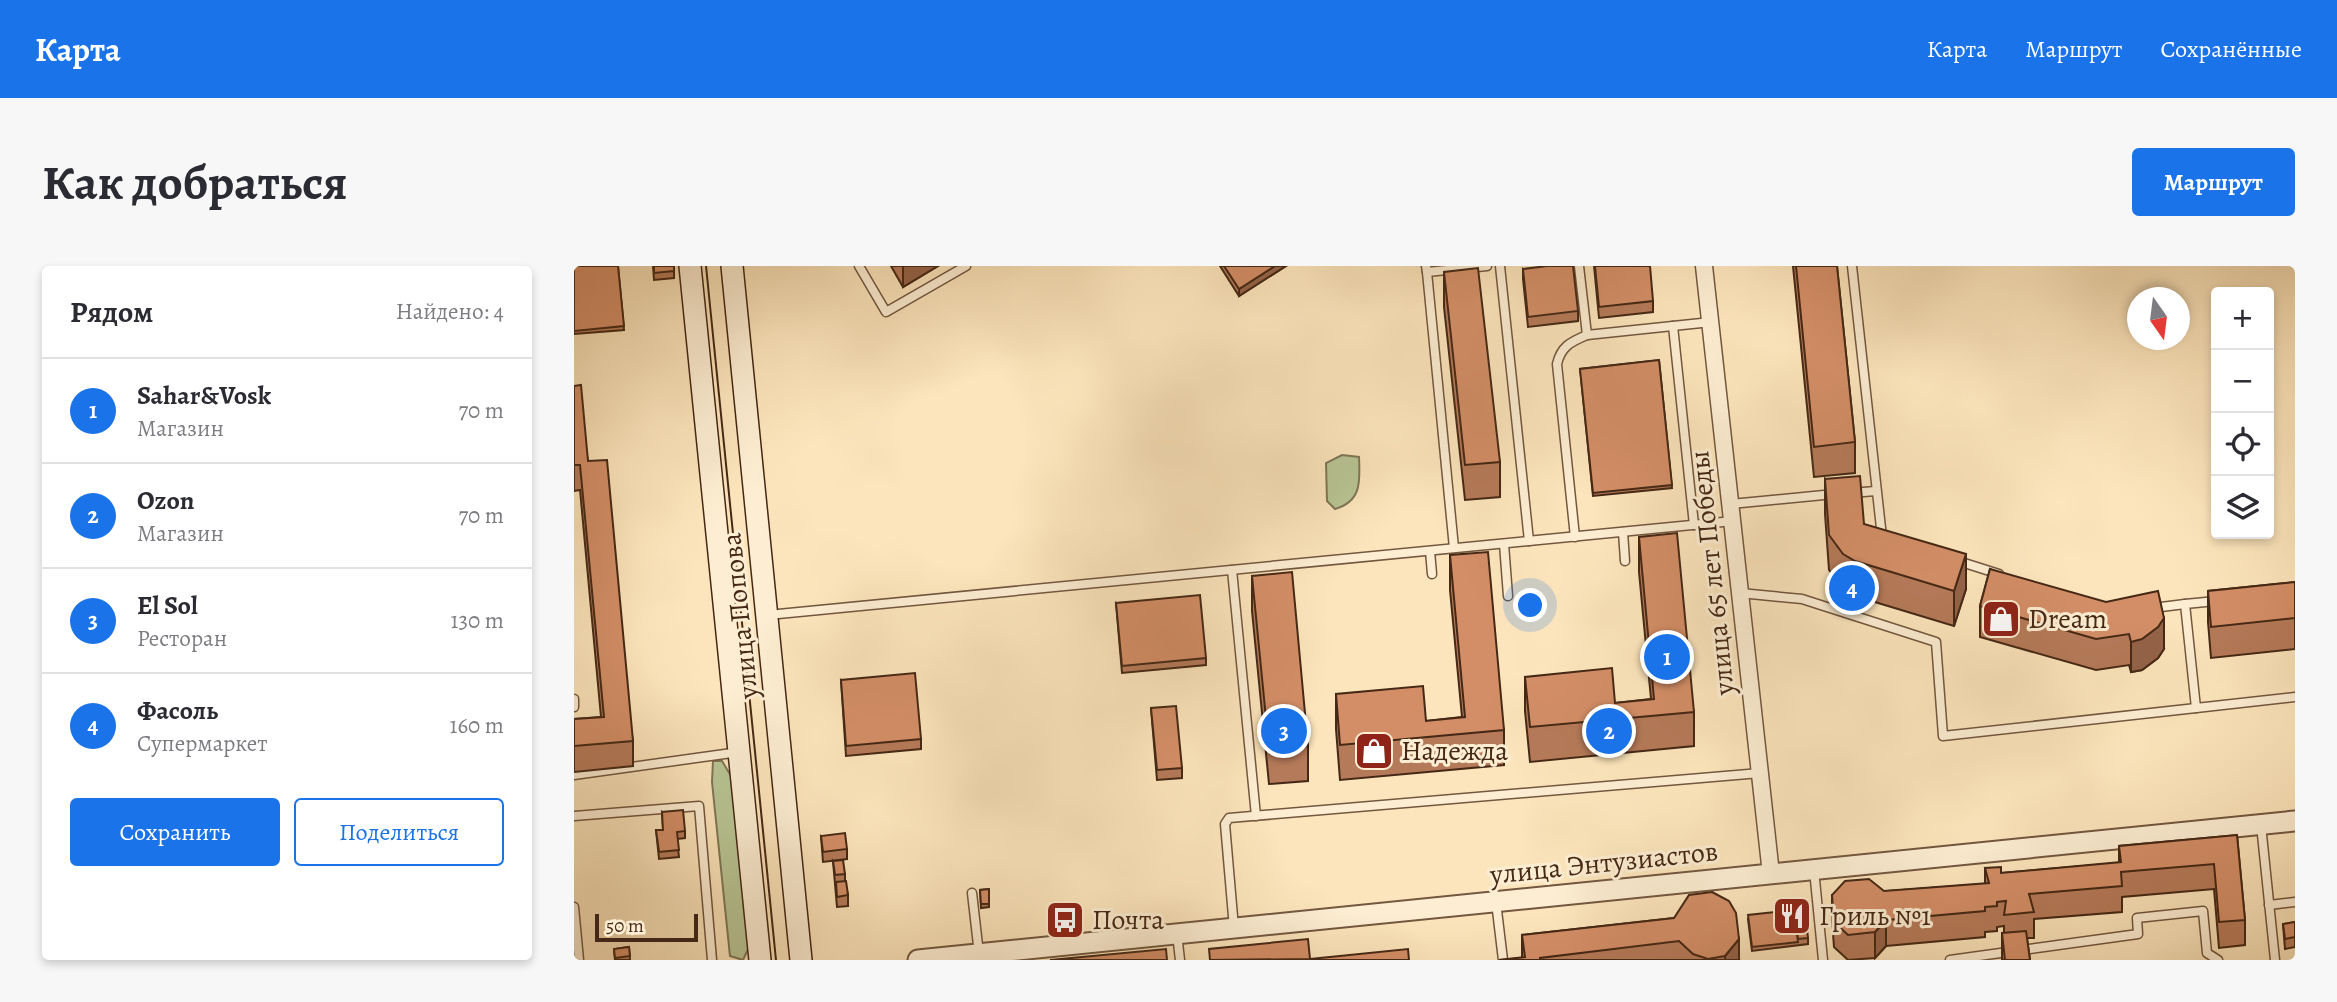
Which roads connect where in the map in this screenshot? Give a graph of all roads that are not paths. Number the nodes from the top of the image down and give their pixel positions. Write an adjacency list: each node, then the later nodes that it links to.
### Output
1 (690, 266): 40 (main road, улица Попова)
2 (732, 266): 35 (main road, улица Попова)
3 (859, 266): 4 (lane)
4 (966, 266)
5 (1487, 266): 10 (lane)
6 (1500, 266): 20 (lane)
7 (1579, 266): 13 (lane)
8 (1704, 266): 11 (street, улица 65 лет Победы)
9 (1852, 266): 14 (lane)
10 (1426, 269): 23 (lane)
11 (1711, 322): 12 (lane); 15 (street, улица 65 лет Победы)
12 (1673, 326): 13 (lane); 17 (lane)
13 (1587, 335): 19 (lane)
14 (1875, 491): 15 (lane); 21 (lane)
15 (1731, 504): 16 (street, улица 65 лет Победы)
16 (1733, 521): 17 (lane); 30 (street, улица 65 лет Победы)
17 (1694, 524): 18 (lane)
18 (1623, 532): 19 (lane); 26 (lane)
19 (1575, 537): 20 (lane)
20 (1529, 541): 22 (lane)
21 (1893, 541)
22 (1504, 544): 23 (lane); 31 (lane)
23 (1454, 548): 24 (lane)
24 (1430, 551): 27 (lane); 28 (lane)
25 (1946, 557): 29 (lane)
26 (1625, 561)
27 (1232, 570): 35 (lane); 44 (lane)
28 (1432, 574)
29 (2011, 578)
30 (1740, 593): 39 (lane); 41 (street, улица 65 лет Победы)
31 (1508, 596)
32 (2226, 600): 33 (lane)
33 (2185, 604): 34 (lane); 39 (lane)
34 (2144, 608)
35 (768, 615): 61 (main road, улица Попова)
36 (2295, 697): 39 (lane)
37 (574, 699): 38 (lane)
38 (574, 708)
39 (2196, 708)
40 (739, 752): 42 (lane); 60 (main road, улица Попова)
41 (1760, 774): 44 (lane); 48 (street, улица 65 лет Победы)
42 (574, 775)
43 (574, 816): 59 (lane)
44 (1256, 816): 54 (lane)
45 (2295, 821): 46 (street, улица Энтузиастов)
46 (2261, 825): 47 (street, улица Энтузиастов); 52 (lane)
47 (1814, 870): 48 (street, улица Энтузиастов); 65 (lane)
48 (1771, 874): 50 (street, улица Энтузиастов)
49 (972, 893): 56 (lane)
50 (1496, 902): 54 (street, улица Энтузиастов); 64 (lane)
51 (2295, 902): 52 (lane)
52 (2269, 905): 68 (lane)
53 (574, 907): 58 (lane)
54 (1234, 929): 55 (street, улица Энтузиастов)
55 (1177, 934): 56 (street, улица Энтузиастов); 63 (lane)
56 (979, 954): 62 (street, улица Энтузиастов)
57 (1980, 958): 66 (lane); 67 (lane)
58 (579, 960)
59 (712, 960)
60 (760, 960)
61 (801, 960)
62 (918, 960)
63 (1180, 960)
64 (1503, 960)
65 (1823, 960)
66 (1950, 960)
67 (2218, 960)
68 (2275, 960)

